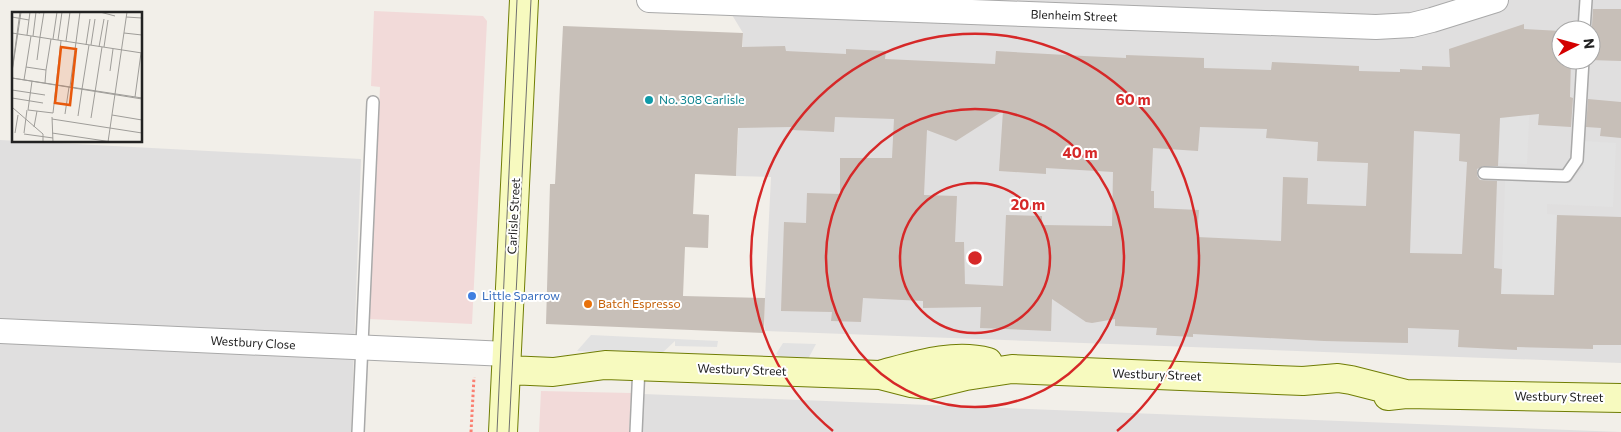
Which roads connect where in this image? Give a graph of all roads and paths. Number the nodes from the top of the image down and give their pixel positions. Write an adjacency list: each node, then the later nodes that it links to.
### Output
1 (524, 0): 12 (street, Carlisle Street)
2 (649, 0): 5 (street, Blenheim Street)
3 (1496, 0): 5 (street, Blenheim Street)
4 (1586, 0): 6 (lane)
5 (699, 1)
6 (1585, 20)
7 (1582, 70): 9 (lane)
8 (373, 102): 11 (lane)
9 (1484, 173)
10 (0, 331): 11 (street, Westbury Close)
11 (361, 348): 12 (street, Westbury Close); 16 (lane)
12 (507, 357): 13 (street, Westbury Street); 18 (street, Carlisle Street)
13 (640, 366): 15 (street, Westbury Street); 19 (lane)
14 (470, 376): 17 (path)
15 (1621, 398)
16 (358, 432)
17 (471, 432)
18 (503, 432)
19 (636, 432)

